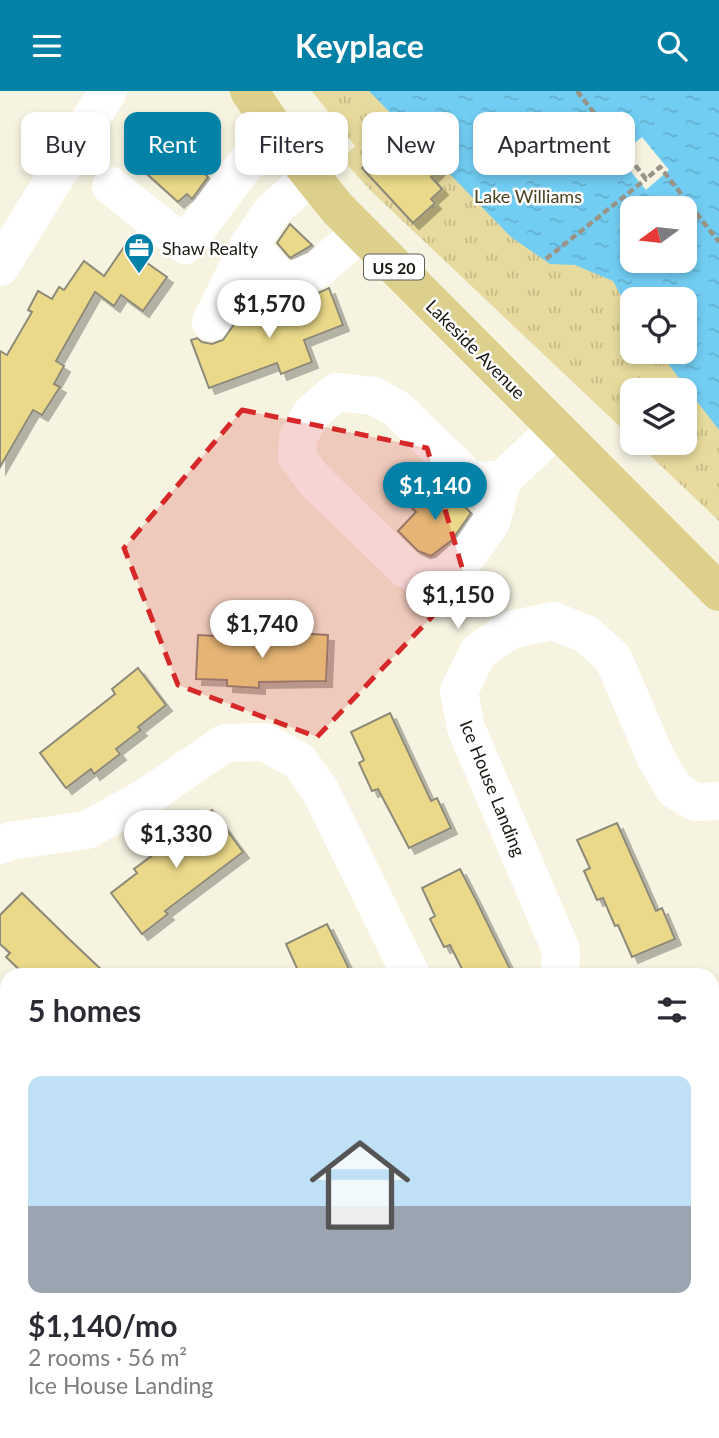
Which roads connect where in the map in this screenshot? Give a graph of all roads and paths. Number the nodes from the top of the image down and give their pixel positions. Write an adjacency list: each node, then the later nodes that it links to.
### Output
1 (108, 91): 13 (street)
2 (249, 91): 4 (main road, Lakeside Avenue / US 20)
3 (577, 91): 7 (path)
4 (263, 112)
5 (237, 175): 8 (street)
6 (312, 176): 9 (main road, Lakeside Avenue / US 20); 11 (street)
7 (646, 179): 10 (path); 12 (path)
8 (111, 186)
9 (360, 233): 11 (street); 15 (main road, Lakeside Avenue / US 20)
10 (719, 242)
11 (249, 245): 14 (street)
12 (546, 260)
13 (0, 267)
14 (211, 322)
15 (555, 430): 16 (street); 17 (main road, Lakeside Avenue / US 20)
16 (503, 479): 16 (street)
17 (719, 592)
18 (719, 801): 21 (street, Ice House Landing)
19 (0, 845): 20 (street)
20 (408, 968)
21 (560, 968)

